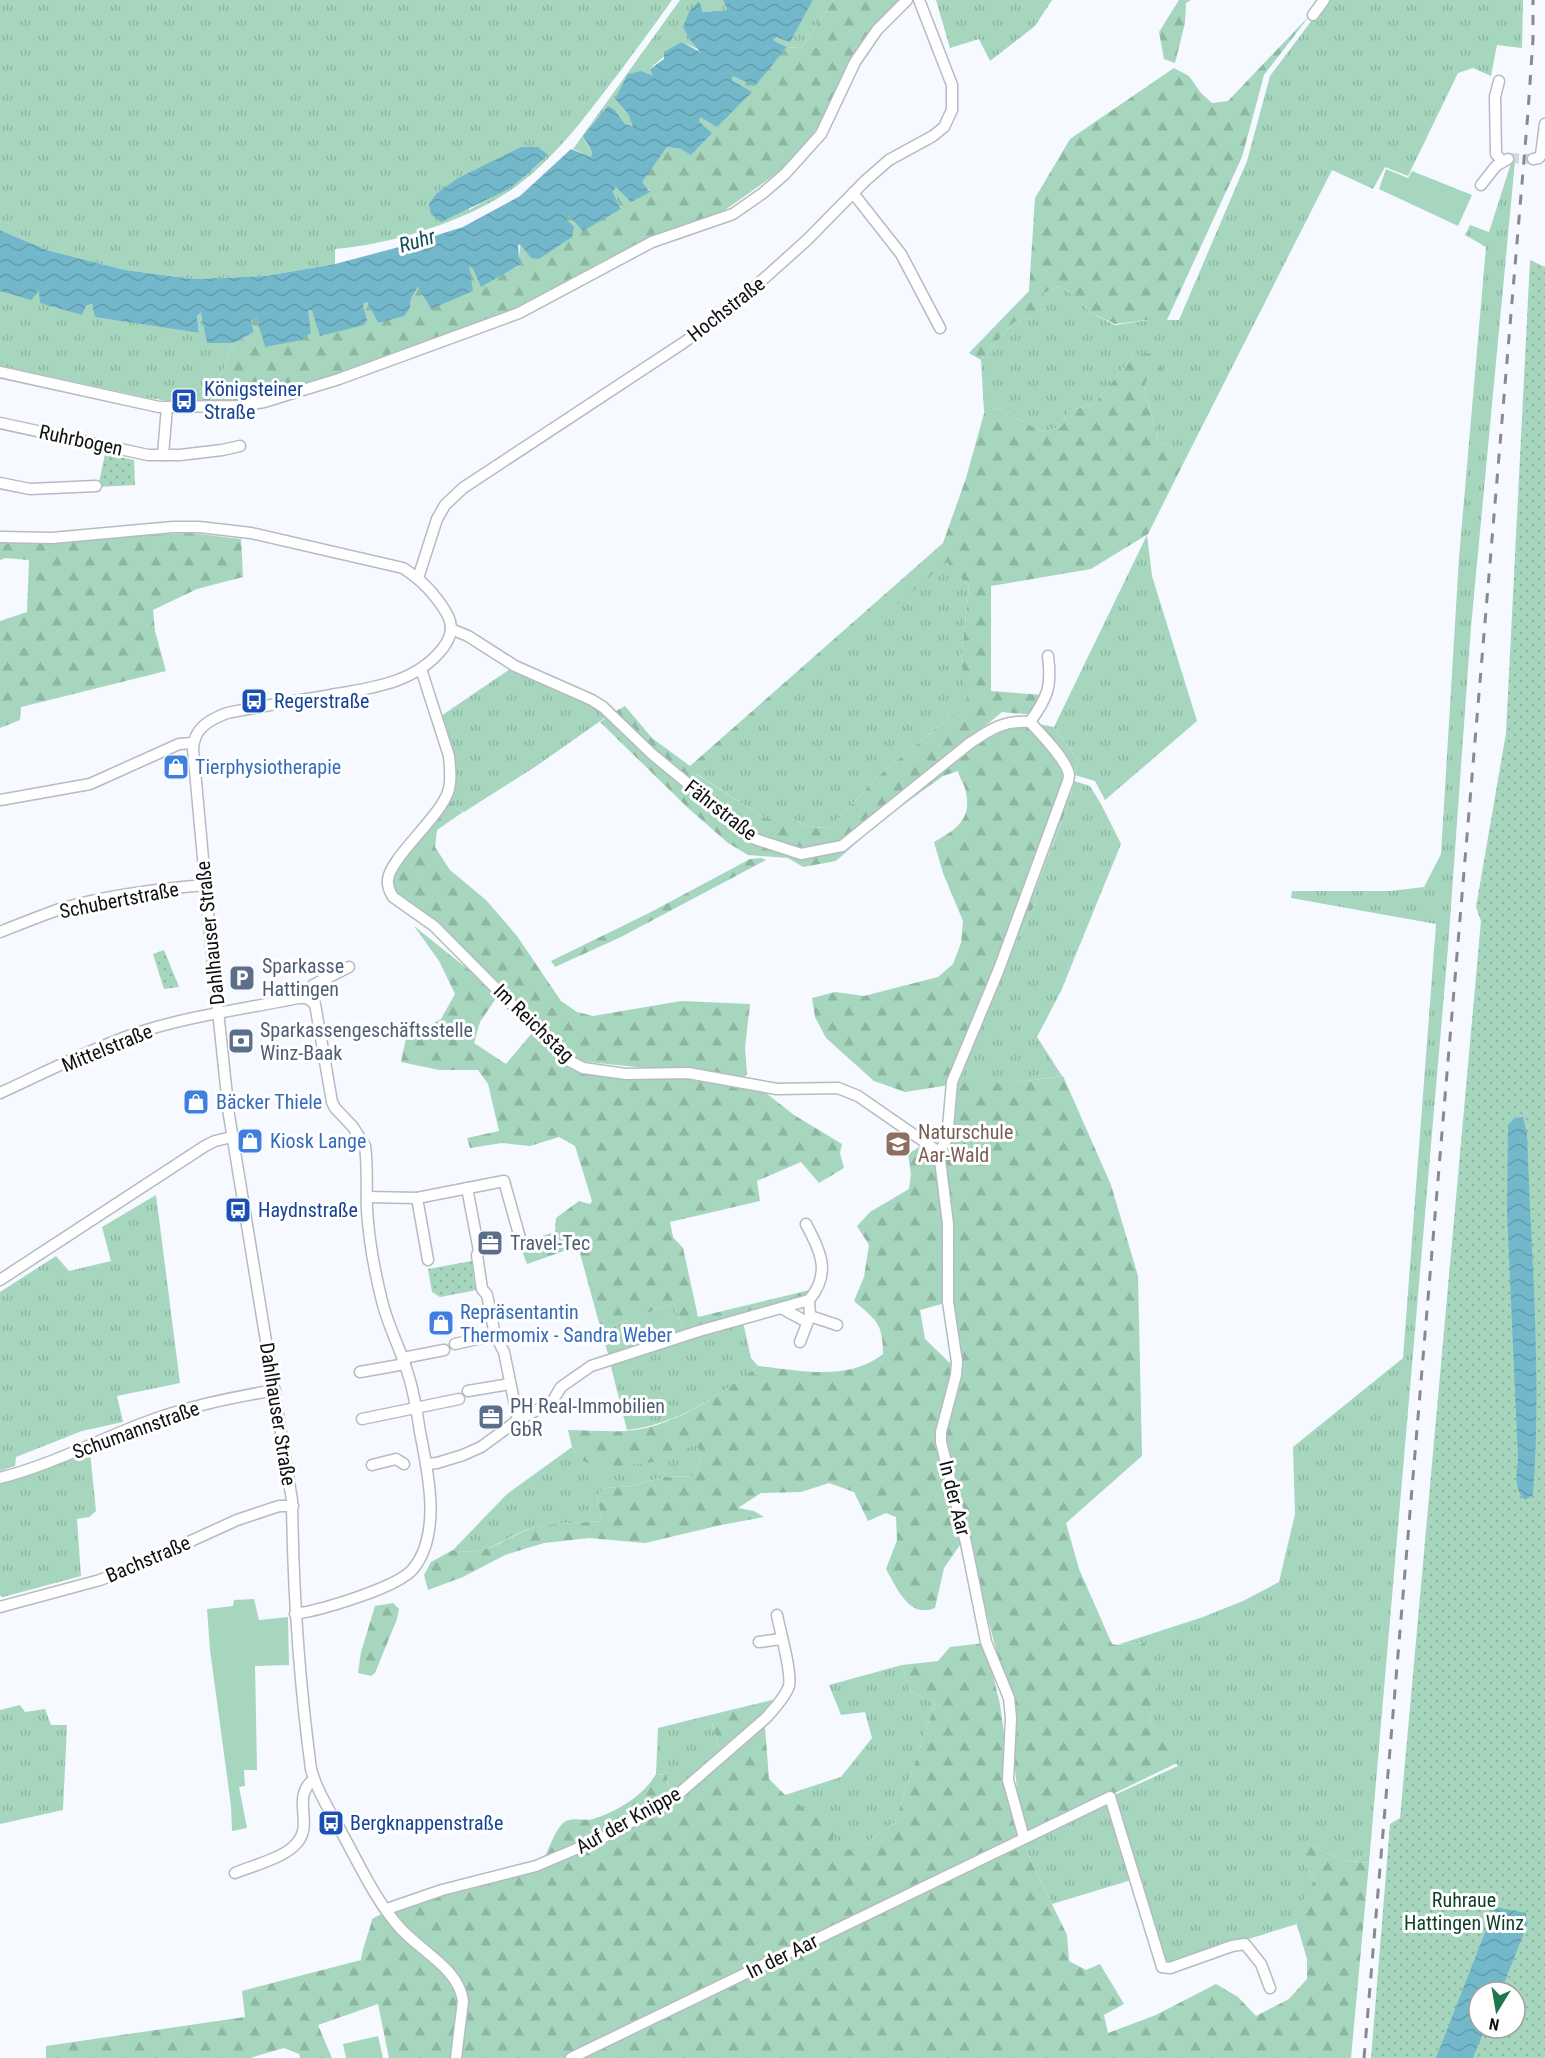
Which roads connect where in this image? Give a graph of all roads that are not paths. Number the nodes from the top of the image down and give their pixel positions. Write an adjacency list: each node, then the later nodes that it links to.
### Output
1 (908, 0): 12 (street)
2 (919, 0): 9 (street, Hochstraße)
3 (1324, 0): 4 (street)
4 (1313, 15)
5 (1499, 81): 8 (street)
6 (1545, 124): 7 (street)
7 (1533, 159)
8 (1481, 185)
9 (853, 193): 10 (street); 19 (street, Hochstraße)
10 (940, 328)
11 (0, 372): 12 (street)
12 (168, 407): 15 (street)
13 (0, 423): 15 (street, Ruhrbogen)
14 (240, 446): 15 (street, Ruhrbogen)
15 (163, 454)
16 (0, 483): 17 (street)
17 (96, 486)
18 (0, 537): 19 (street)
19 (418, 578): 20 (street)
20 (451, 629): 22 (street); 23 (street, Fährstraße)
21 (1048, 656): 23 (street)
22 (421, 669): 24 (street); 33 (street, Im Reichstag)
23 (1030, 722): 33 (street)
24 (193, 743): 25 (street); 26 (street, Dahlhauser Straße)
25 (0, 800)
26 (205, 885): 27 (street, Schubertstraße); 30 (street, Dahlhauser Straße)
27 (0, 932)
28 (349, 967): 29 (street)
29 (307, 998): 30 (street, Mittelstraße); 35 (street)
30 (218, 1014): 31 (street, Mittelstraße); 32 (street, Dahlhauser Straße)
31 (0, 1093)
32 (232, 1137): 40 (street); 52 (street, Dahlhauser Straße)
33 (939, 1152): 69 (street, In der Aar)
34 (467, 1188): 36 (street); 38 (street); 45 (street)
35 (367, 1197): 36 (street); 49 (street)
36 (417, 1198): 39 (street)
37 (806, 1224): 41 (street)
38 (520, 1238)
39 (428, 1260)
40 (0, 1280)
41 (809, 1300): 42 (street); 43 (street)
42 (782, 1308): 43 (street); 57 (street)
43 (809, 1319): 44 (street); 46 (street)
44 (837, 1325)
45 (495, 1335): 47 (street); 51 (street)
46 (800, 1342)
47 (455, 1344)
48 (444, 1350): 49 (street)
49 (404, 1361): 50 (street); 55 (street)
50 (360, 1372)
51 (510, 1384): 53 (street); 57 (street)
52 (275, 1390): 61 (street, Schumannstraße); 62 (street, Dahlhauser Straße)
53 (468, 1391)
54 (459, 1399): 55 (street)
55 (416, 1408): 56 (street); 59 (street)
56 (362, 1419)
57 (518, 1420): 59 (street)
58 (404, 1464): 60 (street)
59 (426, 1464): 64 (street)
60 (372, 1465)
61 (0, 1478)
62 (292, 1506): 63 (street, Bachstraße); 64 (street, Dahlhauser Straße)
63 (0, 1607)
64 (295, 1614): 68 (street, Dahlhauser Straße)
65 (777, 1615): 66 (street, Auf der Knippe)
66 (781, 1639): 67 (street); 71 (street, Auf der Knippe)
67 (759, 1642)
68 (314, 1779): 70 (street); 71 (street, Dahlhauser Straße)
69 (1024, 1838): 72 (street, In der Aar); 74 (street, In der Aar)
70 (235, 1873)
71 (390, 1913): 73 (street, Dahlhauser Straße)
72 (1270, 1988)
73 (456, 2058)
74 (571, 2058)

